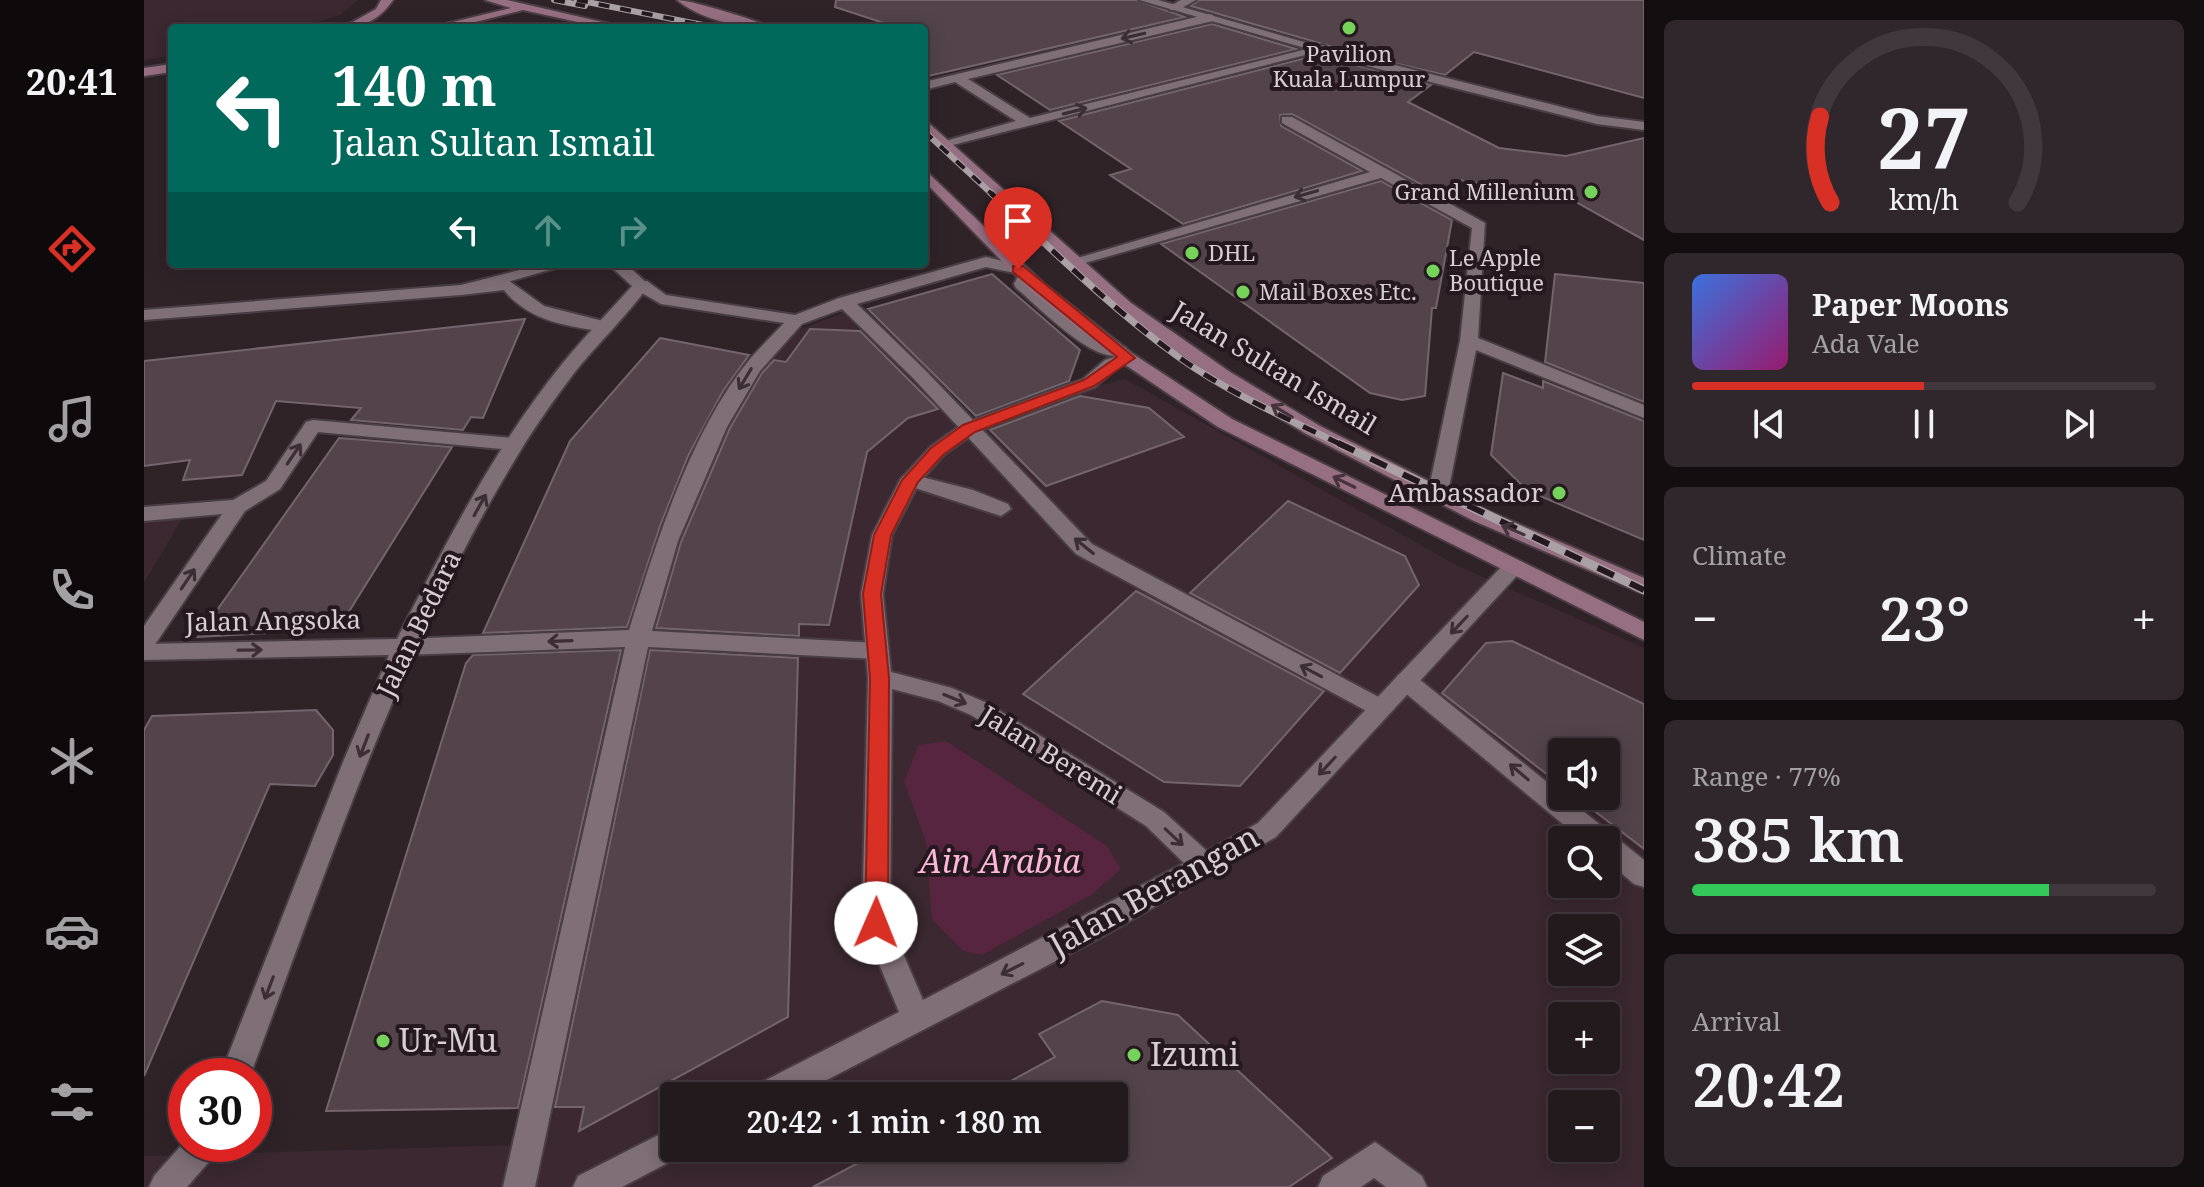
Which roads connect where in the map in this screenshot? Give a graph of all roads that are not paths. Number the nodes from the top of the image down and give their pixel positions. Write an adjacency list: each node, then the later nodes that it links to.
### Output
1 (387, 0): 10 (main road)
2 (491, 0): 8 (main road)
3 (558, 0): 8 (main road)
4 (683, 0): 13 (main road)
5 (1145, 0): 7 (street)
6 (1190, 0): 7 (street)
7 (1174, 8): 9 (street)
8 (522, 9): 11 (main road); 12 (main road)
9 (1209, 18): 14 (street); 18 (street, one-way to 18)
10 (356, 24)
11 (453, 24)
12 (601, 24)
13 (750, 24)
14 (1323, 49): 15 (street); 24 (street, one-way to 14)
15 (1371, 63): 19 (street); 25 (street)
16 (168, 69): 17 (main road)
17 (144, 72)
18 (957, 78): 22 (street); 24 (street)
19 (1401, 78)
20 (168, 82): 21 (main road)
21 (144, 85)
22 (928, 85)
23 (1287, 120): 28 (street)
24 (1029, 123): 27 (street)
25 (1644, 126)
26 (928, 127): 27 (main road, Jalan Sultan Ismail)
27 (945, 143): 30 (main road, Jalan Sultan Ismail)
28 (1381, 173): 30 (street, one-way to 30); 40 (street)
29 (928, 177): 33 (main road)
30 (1072, 262): 46 (main road, Jalan Sultan Ismail, one-way to 30)
31 (546, 268): 35 (street)
32 (621, 268): 34 (street)
33 (1022, 272): 36 (street); 41 (main road)
34 (641, 285): 38 (street); 39 (street, Jalan Bedara)
35 (461, 290): 37 (street); 39 (street)
36 (845, 302): 38 (street); 43 (street)
37 (144, 315)
38 (796, 320): 53 (street, one-way to 53)
39 (601, 326): 44 (street, Jalan Bedara)
40 (1469, 341): 42 (street); 46 (street)
41 (1123, 354): 43 (street); 50 (main road, one-way to 41)
42 (1644, 412)
43 (969, 428): 45 (street); 60 (street, one-way to 43)
44 (513, 444): 47 (street, one-way to 44); 55 (street, Jalan Bedara, one-way to 44)
45 (910, 480): 48 (street); 56 (street)
46 (1438, 493): 51 (main road, Jalan Sultan Ismail, one-way to 46)
47 (238, 506): 49 (street); 54 (street, one-way to 47)
48 (1001, 509)
49 (144, 514)
50 (1513, 568): 52 (main road); 59 (street, Jalan Berangan, one-way to 59)
51 (1644, 587)
52 (1644, 632)
53 (638, 638): 55 (street, Jalan Angsoka, one-way to 55); 56 (street, Jalan Angsoka); 71 (street)
54 (144, 643)
55 (402, 647): 57 (street, Jalan Angsoka, one-way to 55); 66 (street, Jalan Bedara, one-way to 66)
56 (877, 651): 58 (street)
57 (144, 652)
58 (880, 678): 63 (street, Jalan Beremi, one-way to 63); 65 (street)
59 (1406, 681): 60 (street, Jalan Berangan); 61 (street, one-way to 59)
60 (1380, 708): 63 (street, Jalan Berangan, one-way to 63)
61 (1583, 826)
62 (1620, 856): 64 (street)
63 (1204, 865): 65 (street, Jalan Berangan, one-way to 65)
64 (1644, 876)
65 (916, 1018): 67 (street, Jalan Berangan)
66 (242, 1058)
67 (792, 1082)
68 (660, 1150): 72 (street)
69 (188, 1162): 70 (street)
70 (165, 1187)
71 (519, 1187)
72 (589, 1187)
73 (1334, 1187): 74 (street)
74 (1411, 1187)

